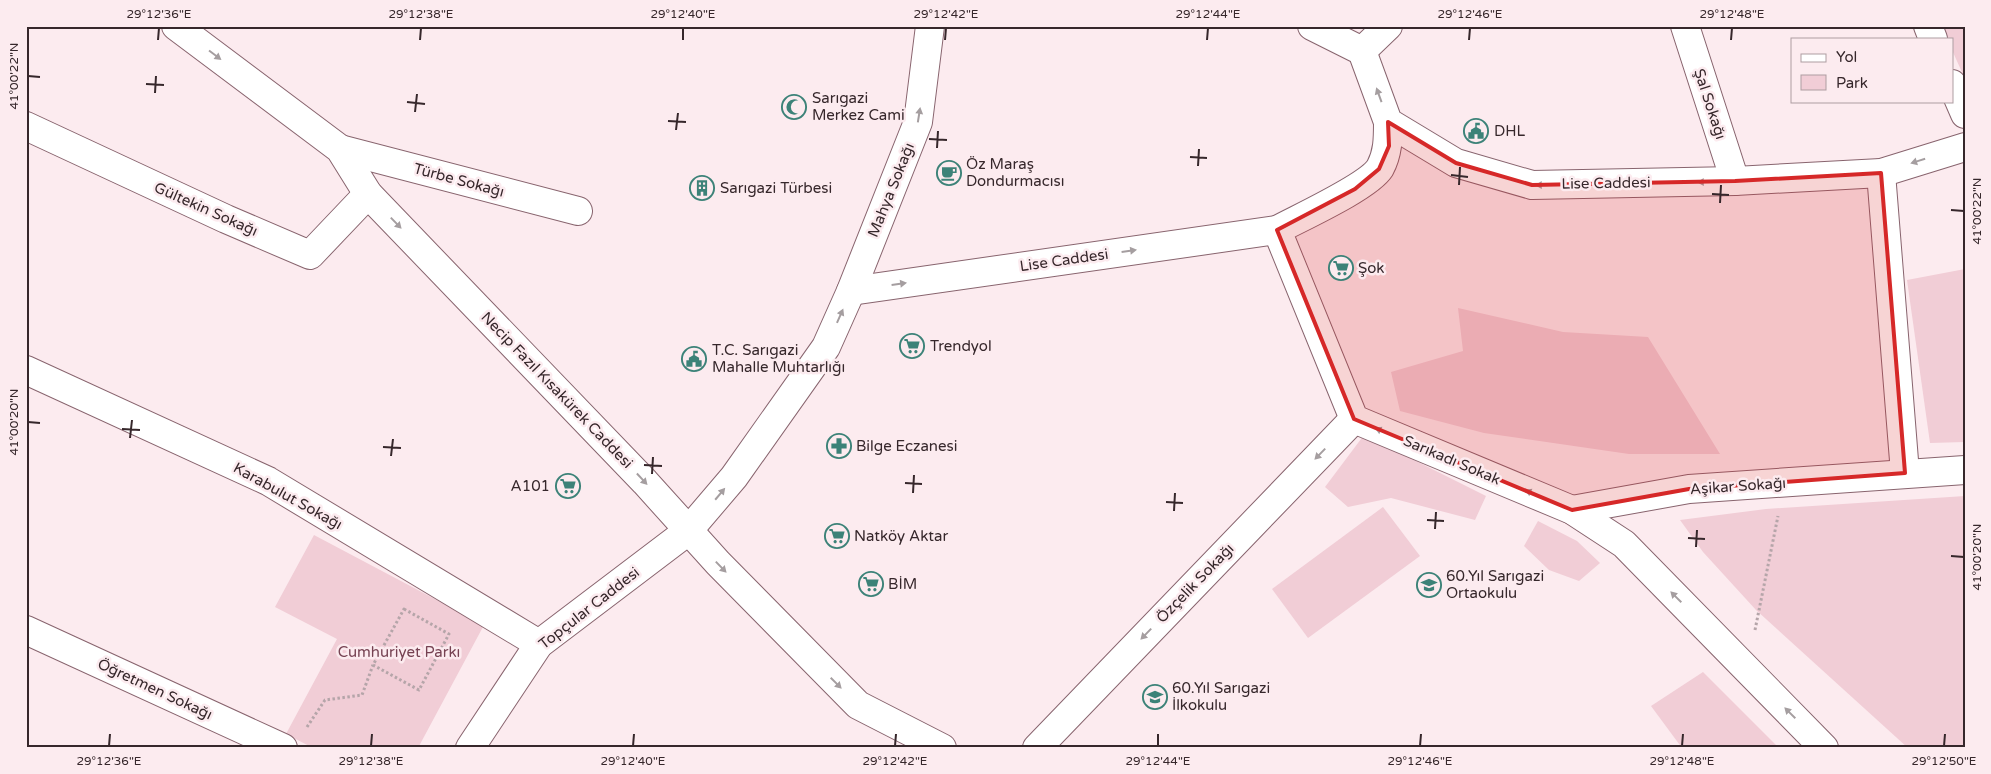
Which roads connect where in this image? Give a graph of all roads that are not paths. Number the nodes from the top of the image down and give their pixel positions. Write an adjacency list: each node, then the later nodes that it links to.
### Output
1 (176, 26): 14 (street, Necip Fazıl Kısakürek Caddesi, one-way to 14)
2 (930, 26): 20 (street, Mahya Sokağı, one-way to 2)
3 (1312, 26): 8 (street)
4 (1388, 26): 8 (street)
5 (1685, 26): 16 (street, Şal Sokağı)
6 (1928, 26): 7 (street)
7 (1933, 38)
8 (1362, 52): 11 (street, one-way to 8)
9 (1954, 89): 10 (street)
10 (1965, 114)
11 (1388, 122): 16 (street, Lise Caddesi, one-way to 11); 19 (street)
12 (26, 126): 17 (street, Gültekin Sokağı)
13 (1965, 147): 15 (street, Lise Caddesi, one-way to 15)
14 (340, 149): 17 (street, Necip Fazıl Kısakürek Caddesi); 18 (street, Türbe Sokağı)
15 (1881, 172): 16 (street, Lise Caddesi); 24 (street)
16 (1735, 181)
17 (368, 194): 26 (street, Necip Fazıl Kısakürek Caddesi, one-way to 26)
18 (578, 211)
19 (1277, 230): 20 (street, Lise Caddesi, one-way to 19); 22 (street)
20 (851, 291): 26 (street, Mahya Sokağı, one-way to 20)
21 (26, 370): 28 (street, Karabulut Sokağı)
22 (1354, 419): 25 (street, Sarıkadı Sokak, one-way to 22); 32 (street, Özçelik Sokağı, one-way to 32)
23 (1965, 470): 24 (street, Aşikar Sokağı)
24 (1905, 473): 25 (street, Aşikar Sokağı)
25 (1572, 510): 33 (street, Sarıkadı Sokak, one-way to 25)
26 (688, 531): 28 (street, Topçular Caddesi); 31 (street, Necip Fazıl Kısakürek Caddesi, one-way to 31)
27 (26, 630): 29 (street, Öğretmen Sokağı)
28 (539, 644): 30 (street, Topçular Caddesi)
29 (294, 740)
30 (470, 748)
31 (942, 748)
32 (1036, 748)
33 (1824, 748)

